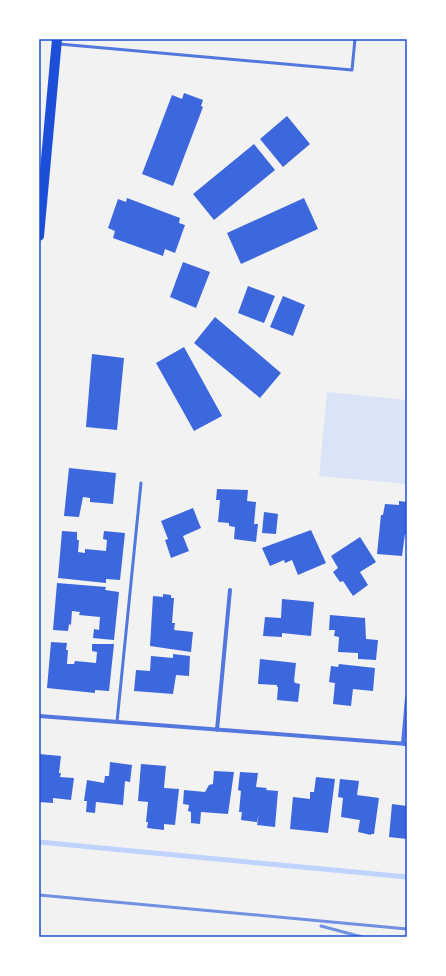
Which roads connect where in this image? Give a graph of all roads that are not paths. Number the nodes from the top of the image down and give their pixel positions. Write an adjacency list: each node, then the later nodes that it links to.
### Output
1 (355, 39): 2 (lane)
2 (57, 41): 3 (main road)
3 (39, 236)
4 (141, 483): 8 (lane)
5 (230, 590): 9 (street)
6 (407, 698): 10 (street)
7 (39, 716): 8 (street)
8 (117, 722): 9 (street)
9 (216, 730): 10 (street)
10 (405, 744)

